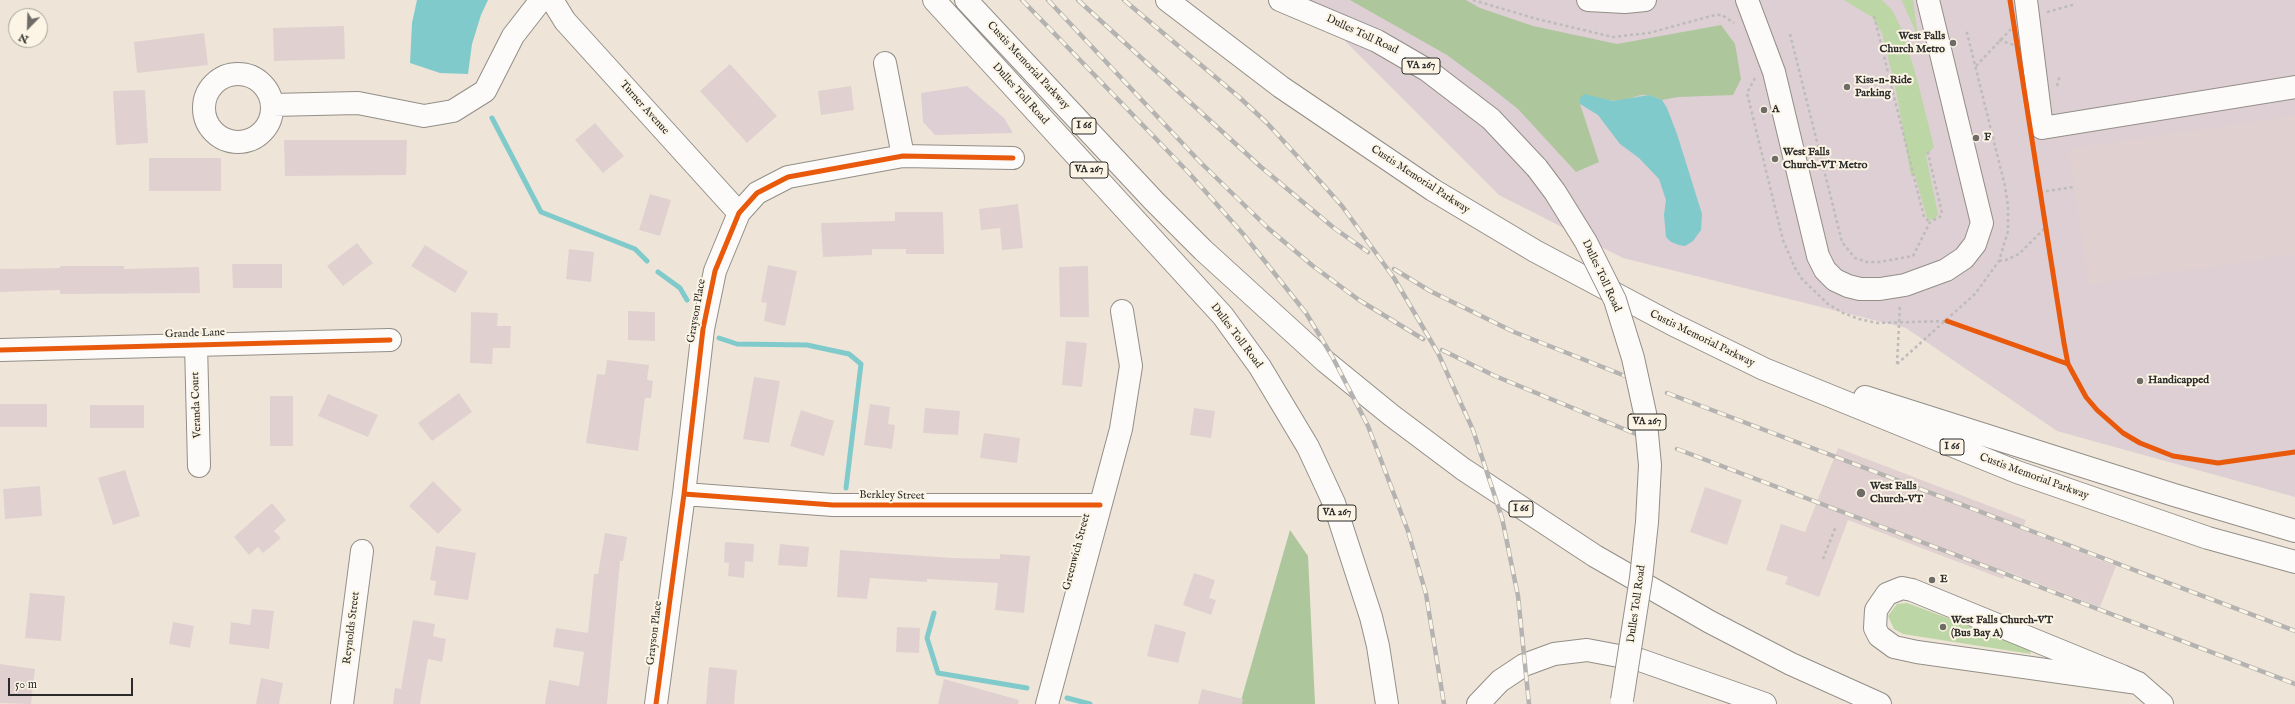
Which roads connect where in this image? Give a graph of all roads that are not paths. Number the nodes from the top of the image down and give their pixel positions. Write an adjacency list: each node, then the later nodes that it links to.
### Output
1 (541, 0): 17 (main road)
2 (552, 0): 20 (main road, Turner Avenue)
3 (934, 0): 37 (main road, Dulles Toll Road / VA 267)
4 (966, 0): 40 (main road, Custis Memorial Parkway / I 66)
5 (1167, 0): 21 (main road, Custis Memorial Parkway / I 66)
6 (1280, 0): 33 (main road, Dulles Toll Road / VA 267, bridge)
7 (1588, 0): 8 (main road)
8 (1646, 0)
9 (1747, 0): 10 (main road)
10 (1928, 0)
11 (2022, 13): 15 (main road)
12 (886, 63): 18 (main road)
13 (2295, 73): 15 (main road)
14 (2295, 87): 15 (main road)
15 (2238, 96): 16 (main road)
16 (2295, 97)
17 (272, 105)
18 (903, 156): 19 (main road, Grayson Place); 20 (main road, Grayson Place)
19 (1013, 158)
20 (739, 213): 27 (main road, Grayson Place)
21 (1621, 298): 29 (main road); 31 (main road, Custis Memorial Parkway / I 66)
22 (1122, 310): 28 (main road, Greenwich Street)
23 (390, 340): 24 (main road, Grande Lane)
24 (196, 344): 25 (main road, Grande Lane); 26 (main road, Veranda Court)
25 (0, 350)
26 (199, 466)
27 (684, 494): 28 (main road, Berkley Street); 35 (main road, Grayson Place)
28 (1100, 505): 36 (main road, Greenwich Street)
29 (2295, 531)
30 (362, 551): 34 (main road, Reynolds Street)
31 (2295, 562)
32 (2138, 684): 32 (main road); 41 (main road)
33 (1621, 702)
34 (342, 704)
35 (656, 704)
36 (1047, 704)
37 (1388, 704)
38 (1478, 704): 39 (main road)
39 (1765, 704)
40 (1880, 704)
41 (2162, 704)

